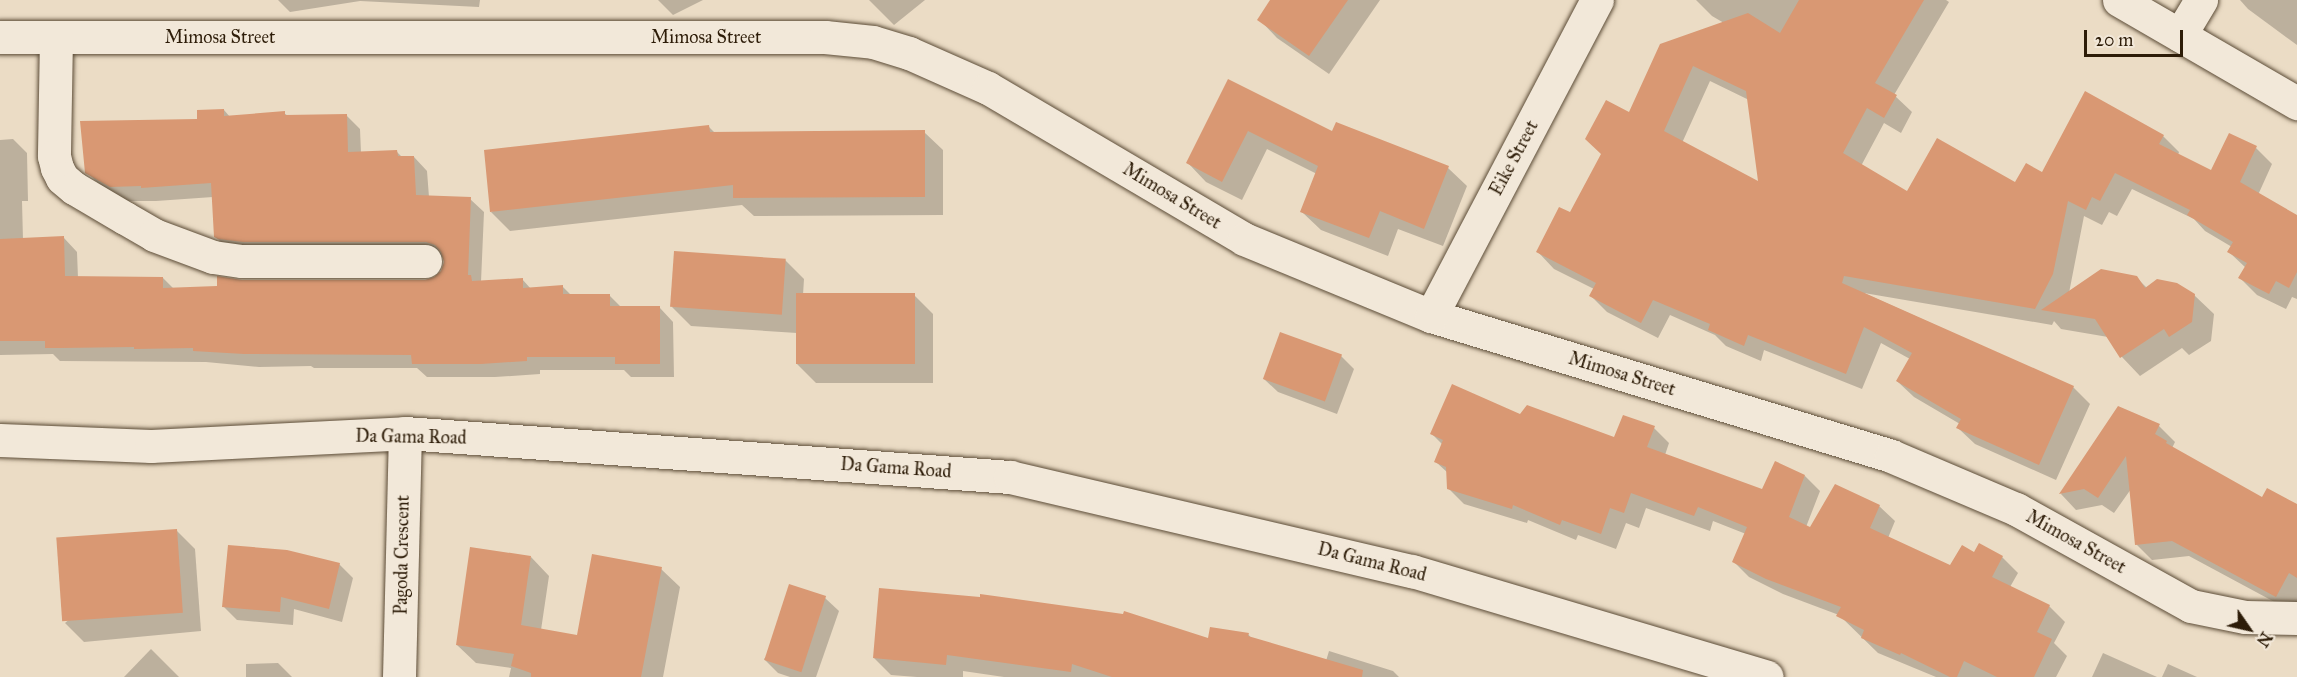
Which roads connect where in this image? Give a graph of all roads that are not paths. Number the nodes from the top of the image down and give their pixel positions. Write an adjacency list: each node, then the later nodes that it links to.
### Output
1 (1597, 0): 9 (street, Eike Street)
2 (2119, 0): 4 (street)
3 (2201, 0): 4 (street)
4 (2180, 35): 7 (street)
5 (0, 37): 6 (street, Mimosa Street)
6 (56, 37): 8 (street); 9 (street, Mimosa Street)
7 (2297, 103)
8 (425, 261)
9 (1431, 316): 12 (street, Mimosa Street)
10 (405, 433): 11 (street, Da Gama Road); 13 (street, Pagoda Crescent); 14 (street, Da Gama Road)
11 (0, 440)
12 (2297, 618)
13 (399, 677)
14 (1767, 677)

